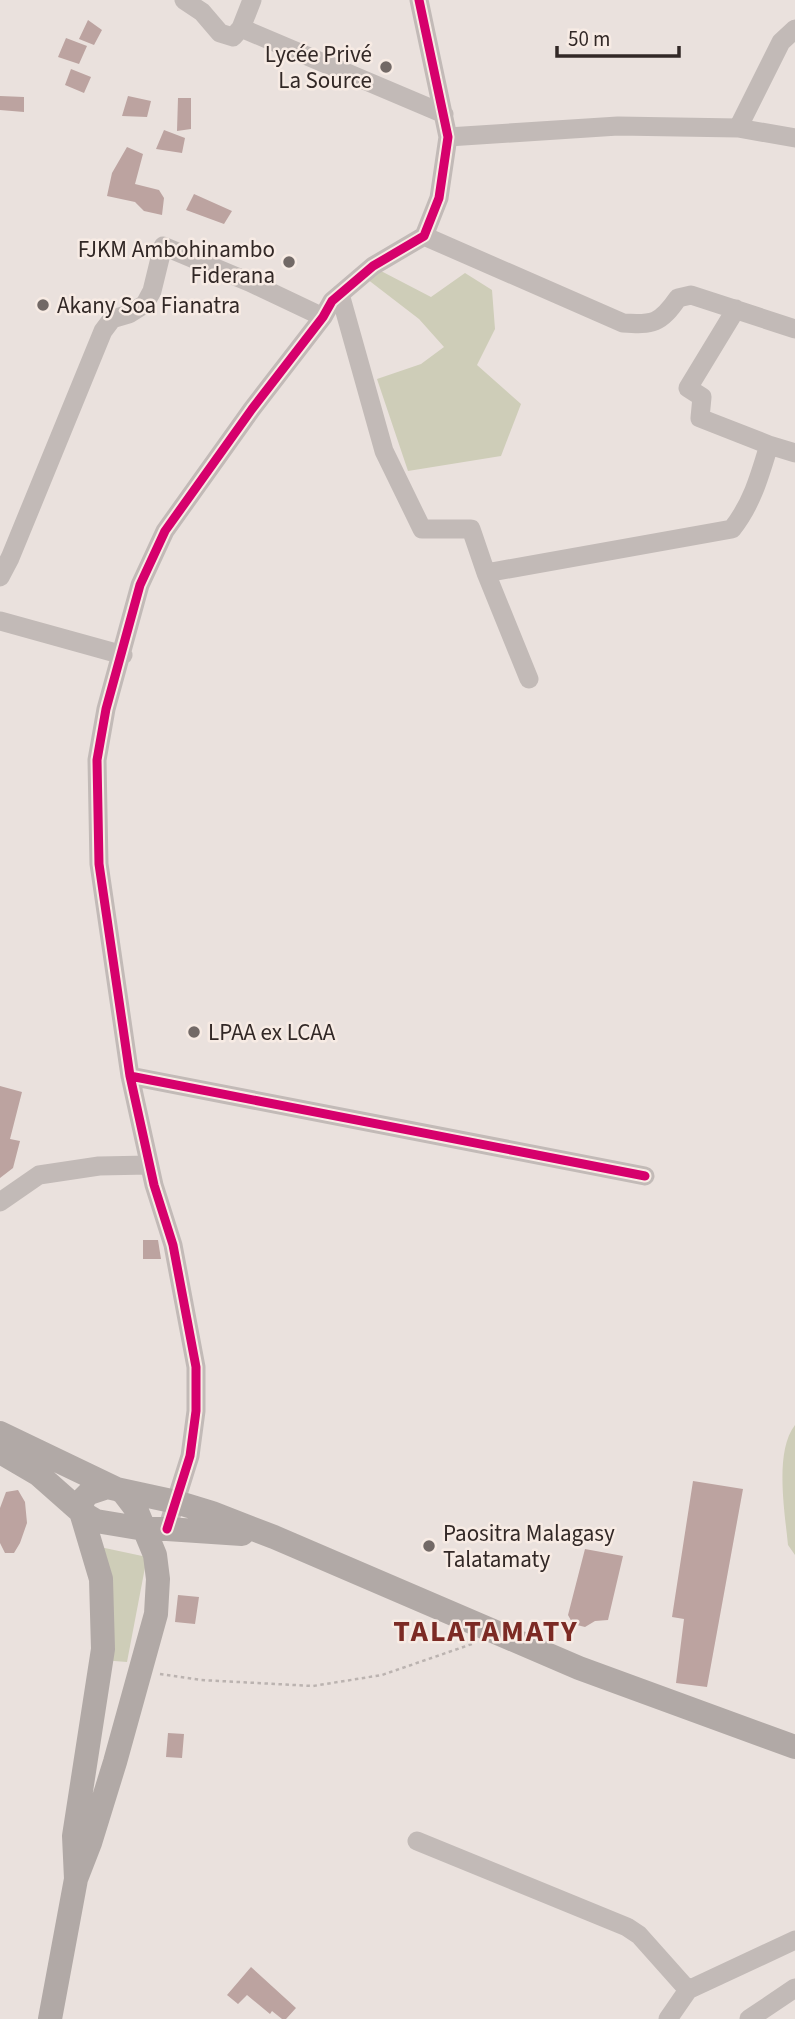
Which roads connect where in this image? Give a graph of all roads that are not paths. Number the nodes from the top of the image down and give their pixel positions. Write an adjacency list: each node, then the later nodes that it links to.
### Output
1 (184, 0): 4 (street)
2 (252, 0): 4 (street)
3 (419, 0): 6 (street)
4 (241, 28): 6 (street)
5 (795, 29): 7 (street)
6 (444, 114): 8 (street)
7 (738, 128): 8 (street); 9 (street)
8 (447, 137): 10 (street)
9 (795, 138)
10 (424, 236): 11 (street); 12 (street)
11 (340, 294): 13 (street); 17 (street)
12 (736, 309): 14 (street); 15 (street)
13 (323, 317): 18 (street); 20 (street)
14 (795, 329)
15 (769, 445): 16 (street); 17 (street)
16 (795, 453)
17 (486, 573): 21 (street)
18 (0, 577)
19 (0, 621): 20 (street)
20 (123, 655): 22 (street)
21 (529, 679)
22 (130, 1076): 23 (street); 24 (street)
23 (149, 1165): 25 (street); 29 (street)
24 (645, 1176)
25 (0, 1202)
26 (0, 1433): 28 (main road)
27 (0, 1451): 30 (main road)
28 (117, 1488): 29 (main road); 30 (main road); 31 (main road)
29 (176, 1502): 31 (street); 32 (main road)
30 (80, 1511): 31 (main road); 33 (main road)
31 (156, 1529): 32 (main road); 34 (main road)
32 (274, 1537): 35 (main road)
33 (100, 1671): 34 (main road); 37 (main road)
34 (141, 1671): 37 (main road)
35 (795, 1746)
36 (417, 1841): 40 (street)
37 (76, 1879): 41 (main road)
38 (795, 1940): 40 (street)
39 (795, 1988): 43 (street)
40 (688, 1990): 42 (street)
41 (50, 2019)
42 (668, 2019)
43 (749, 2019)

